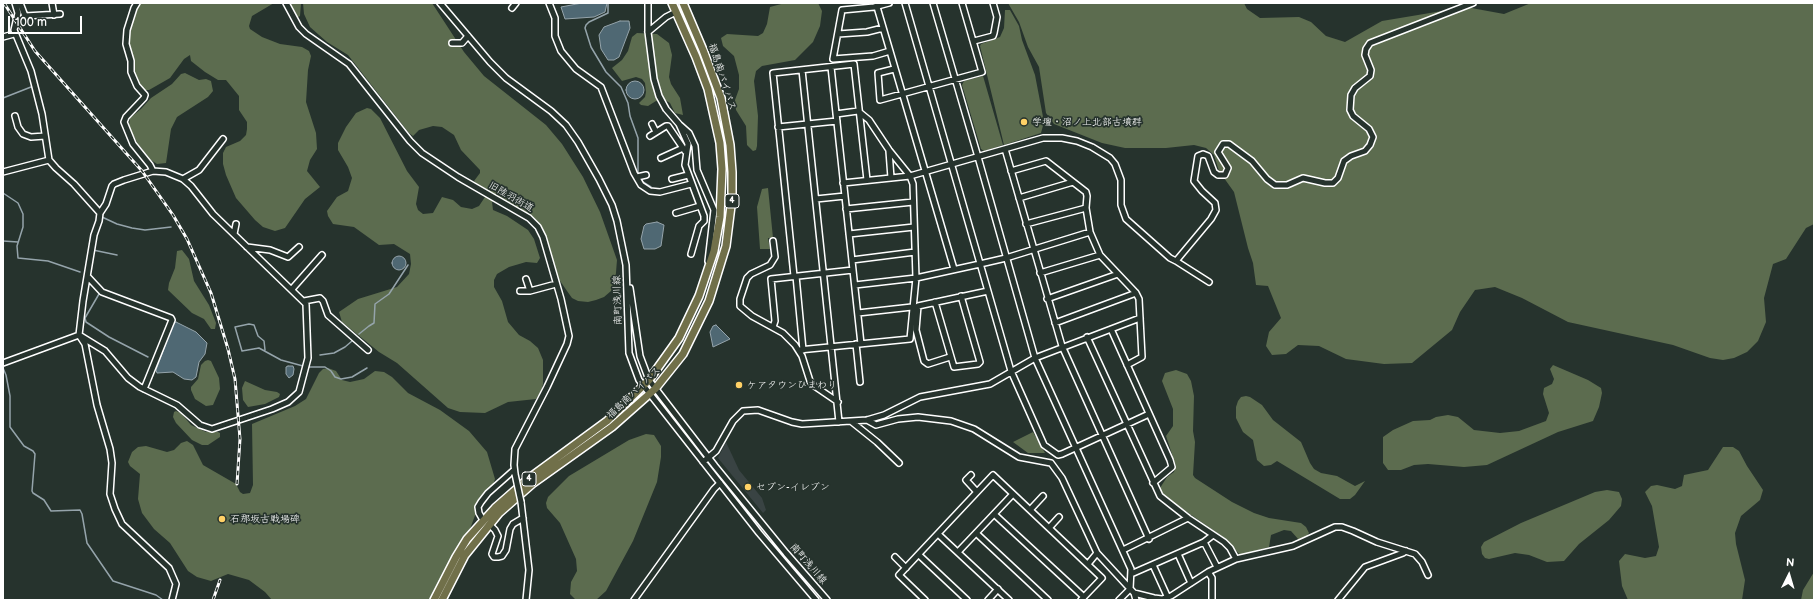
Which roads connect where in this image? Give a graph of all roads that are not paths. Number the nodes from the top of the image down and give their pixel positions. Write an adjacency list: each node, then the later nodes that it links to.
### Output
1 (15, 3): 26 (street)
2 (20, 3): 22 (street)
3 (52, 3): 22 (street)
4 (137, 3): 58 (street)
5 (286, 3): 112 (street, 旧陸羽街道)
6 (440, 3): 28 (street, 南町浅川線)
7 (516, 3): 20 (street)
8 (549, 3): 65 (street)
9 (648, 3): 25 (street)
10 (672, 3): 21 (highway, 福島南バイパス / 4)
11 (888, 3): 19 (street)
12 (905, 3): 37 (street)
13 (933, 3): 36 (street)
14 (962, 3): 30 (street)
15 (993, 3): 30 (street)
16 (1473, 3): 98 (street)
17 (686, 5): 145 (highway, 福島南バイパス / 4)
18 (855, 6): 19 (street); 27 (street)
19 (875, 6): 24 (street)
20 (512, 8)
21 (676, 12): 25 (street); 105 (highway, 福島南バイパス / 4)
22 (54, 14): 23 (street)
23 (60, 14)
24 (883, 28): 27 (street); 32 (street)
25 (648, 32): 44 (street)
26 (14, 34): 29 (street); 48 (street)
27 (838, 34): 32 (street)
28 (468, 36): 31 (street); 100 (street, 南町浅川線)
29 (3, 37)
30 (974, 41): 36 (street)
31 (452, 43)
32 (890, 51): 34 (street)
33 (831, 67): 35 (street); 39 (street); 40 (street)
34 (894, 69): 38 (street); 38 (street)
35 (802, 70): 45 (street); 46 (street)
36 (955, 79): 37 (street); 54 (street)
37 (929, 87): 38 (street); 57 (street)
38 (902, 94): 61 (street)
39 (858, 111): 40 (street); 52 (street); 69 (street)
40 (836, 114): 42 (street)
41 (15, 116): 48 (street)
42 (837, 120): 45 (street); 71 (street)
43 (652, 124): 47 (street)
44 (679, 124): 53 (street); 105 (street)
45 (808, 124): 46 (street); 75 (street)
46 (778, 127): 107 (street)
47 (656, 132): 49 (street); 53 (street)
48 (45, 136): 56 (street)
49 (650, 136)
50 (223, 139): 67 (street)
51 (1004, 149): 54 (street); 59 (street); 98 (street)
52 (889, 150): 64 (street); 66 (street)
53 (685, 151): 55 (street); 63 (street)
54 (978, 156): 57 (street); 96 (street)
55 (661, 158)
56 (49, 160): 60 (street); 81 (street)
57 (951, 164): 61 (street); 99 (street)
58 (153, 171): 67 (street); 81 (street)
59 (1011, 171): 70 (street); 74 (street)
60 (3, 172)
61 (925, 172): 64 (street); 101 (street)
62 (646, 175): 65 (street)
63 (688, 175): 68 (street); 72 (street)
64 (910, 176): 66 (street); 76 (street)
65 (637, 177): 72 (street)
66 (891, 178): 69 (street)
67 (184, 179): 86 (street)
68 (672, 179)
69 (867, 180): 71 (street)
70 (1073, 182): 74 (street); 78 (street)
71 (844, 183): 73 (street)
72 (691, 184): 77 (street)
73 (845, 196): 75 (street); 79 (street)
74 (1019, 198): 83 (street)
75 (816, 199): 103 (street)
76 (913, 202): 79 (street); 84 (street)
77 (700, 206): 80 (street); 93 (street)
78 (1086, 208): 83 (street); 85 (street)
79 (846, 209): 87 (street)
80 (676, 213)
81 (100, 214): 108 (street)
82 (236, 224): 86 (street)
83 (1026, 224): 91 (street)
84 (914, 227): 87 (street); 92 (street)
85 (1090, 232): 91 (street); 95 (street)
86 (234, 234): 89 (street)
87 (849, 234): 97 (street)
88 (773, 240): 127 (street)
89 (248, 247): 90 (street); 114 (street)
90 (299, 247)
91 (1034, 250): 96 (street); 104 (street)
92 (915, 252): 97 (street); 109 (street)
93 (692, 254)
94 (322, 255): 114 (street)
95 (1100, 255): 104 (street); 106 (street)
96 (1006, 258): 99 (street); 137 (street)
97 (852, 260): 102 (street)
98 (1176, 260): 111 (street)
99 (980, 264): 101 (street); 115 (street)
100 (626, 265): 141 (street, 南町浅川線); 143 (street, 南町浅川線)
101 (954, 269): 109 (street)
102 (853, 270): 103 (street); 113 (street)
103 (825, 273): 107 (street); 133 (street)
104 (1040, 273): 120 (street)
105 (707, 274): 141 (highway, 福島南バイパス / 4)
106 (1118, 274): 118 (street); 120 (street)
107 (795, 276): 127 (street); 135 (street)
108 (88, 277): 129 (street); 144 (street)
109 (916, 278): 113 (street); 123 (street)
110 (526, 279): 117 (street)
111 (1209, 282)
112 (556, 284): 117 (street); 158 (street, 旧陸羽街道)
113 (855, 285): 124 (street)
114 (292, 289): 121 (street)
115 (988, 290): 119 (street); 140 (street)
116 (520, 291): 117 (street)
117 (530, 291)
118 (1136, 293): 125 (street); 126 (street)
119 (961, 296): 122 (street); 136 (street)
120 (1047, 299): 126 (street)
121 (304, 301): 134 (street); 144 (street)
122 (935, 302): 136 (street); 136 (street)
123 (912, 307): 124 (street); 131 (street)
124 (858, 314): 131 (street)
125 (1140, 318): 128 (street); 139 (street)
126 (1055, 323): 132 (street)
127 (773, 327): 135 (street)
128 (1111, 329): 130 (street); 139 (street)
129 (80, 335): 138 (street); 144 (street); 198 (street)
130 (1087, 337): 132 (street); 152 (street)
131 (858, 344): 133 (street); 142 (street)
132 (1062, 346): 137 (street); 153 (street)
133 (832, 347): 135 (street); 147 (street)
134 (368, 350)
135 (801, 350): 147 (street)
136 (950, 357)
137 (1034, 358): 140 (street); 154 (street)
138 (3, 363)
139 (1127, 365): 148 (street)
140 (1011, 371): 149 (street); 154 (street)
141 (648, 380): 143 (highway, 福島南バイパス / 4); 145 (street, 南町浅川線)
142 (860, 382)
143 (643, 386): 146 (street, 南町浅川線); 170 (highway, 福島南バイパス / 4)
144 (144, 389)
145 (655, 389): 146 (highway, 福島南バイパス / 4); 155 (street, 南町浅川線)
146 (649, 395): 156 (street, 南町浅川線); 170 (highway, 福島南バイパス / 4)
147 (838, 402): 150 (street)
148 (1149, 414): 152 (street); 160 (street)
149 (867, 420): 151 (street); 180 (street)
150 (839, 422): 151 (street); 155 (street)
151 (852, 422): 157 (street)
152 (1127, 424): 153 (street); 160 (street)
153 (1101, 436): 154 (street); 175 (street)
154 (1076, 447): 177 (street)
155 (708, 457): 156 (street); 204 (street, 南町浅川線)
156 (703, 462): 161 (street, 南町浅川線)
157 (899, 463)
158 (514, 472): 168 (street, 旧陸羽街道, bridge); 170 (street)
159 (971, 475): 162 (street)
160 (1153, 483): 169 (street)
161 (720, 484): 202 (street); 203 (street, 南町浅川線)
162 (977, 492): 163 (street); 173 (street)
163 (1013, 494): 165 (street); 166 (street)
164 (1043, 496): 165 (street)
165 (1030, 510): 171 (street)
166 (994, 514): 172 (street); 196 (street)
167 (1060, 517): 171 (street)
168 (523, 518): 170 (street); 201 (street, 旧陸羽街道)
169 (1188, 518): 174 (street); 175 (street)
170 (486, 522): 199 (highway, 福島南バイパス / 4); 200 (highway, 福島南バイパス / 4)
171 (1049, 528): 185 (street)
172 (976, 533): 179 (street); 209 (street)
173 (938, 534): 179 (street); 182 (street)
174 (1213, 535): 176 (street); 184 (street)
175 (1149, 538): 177 (street)
176 (1204, 542): 181 (street); 187 (street)
177 (1123, 550): 190 (street)
178 (1406, 551): 184 (street); 191 (street); 213 (street)
179 (958, 552): 194 (street)
180 (1097, 553): 185 (street); 193 (street)
181 (1178, 554): 186 (street); 192 (street)
182 (919, 555): 188 (street); 206 (street)
183 (895, 557): 188 (street)
184 (1236, 559): 187 (street)
185 (1088, 564): 196 (street)
186 (1153, 565): 190 (street); 197 (street)
187 (1217, 567): 189 (street)
188 (906, 568): 205 (street)
189 (1208, 572): 192 (street); 212 (street)
190 (1132, 574): 193 (street)
191 (1428, 575)
192 (1191, 583): 197 (street)
193 (1130, 589): 195 (street); 210 (street)
194 (998, 590): 207 (street); 208 (street)
195 (1134, 593): 197 (street); 211 (street)
196 (1082, 598)
197 (1168, 598)
198 (172, 600)
199 (434, 600)
200 (442, 600)
201 (526, 600)
202 (634, 600)
203 (816, 600)
204 (827, 600)
205 (925, 600)
206 (967, 600)
207 (988, 600)
208 (1009, 600)
209 (1048, 600)
210 (1119, 600)
211 (1136, 600)
212 (1212, 600)
213 (1338, 600)

